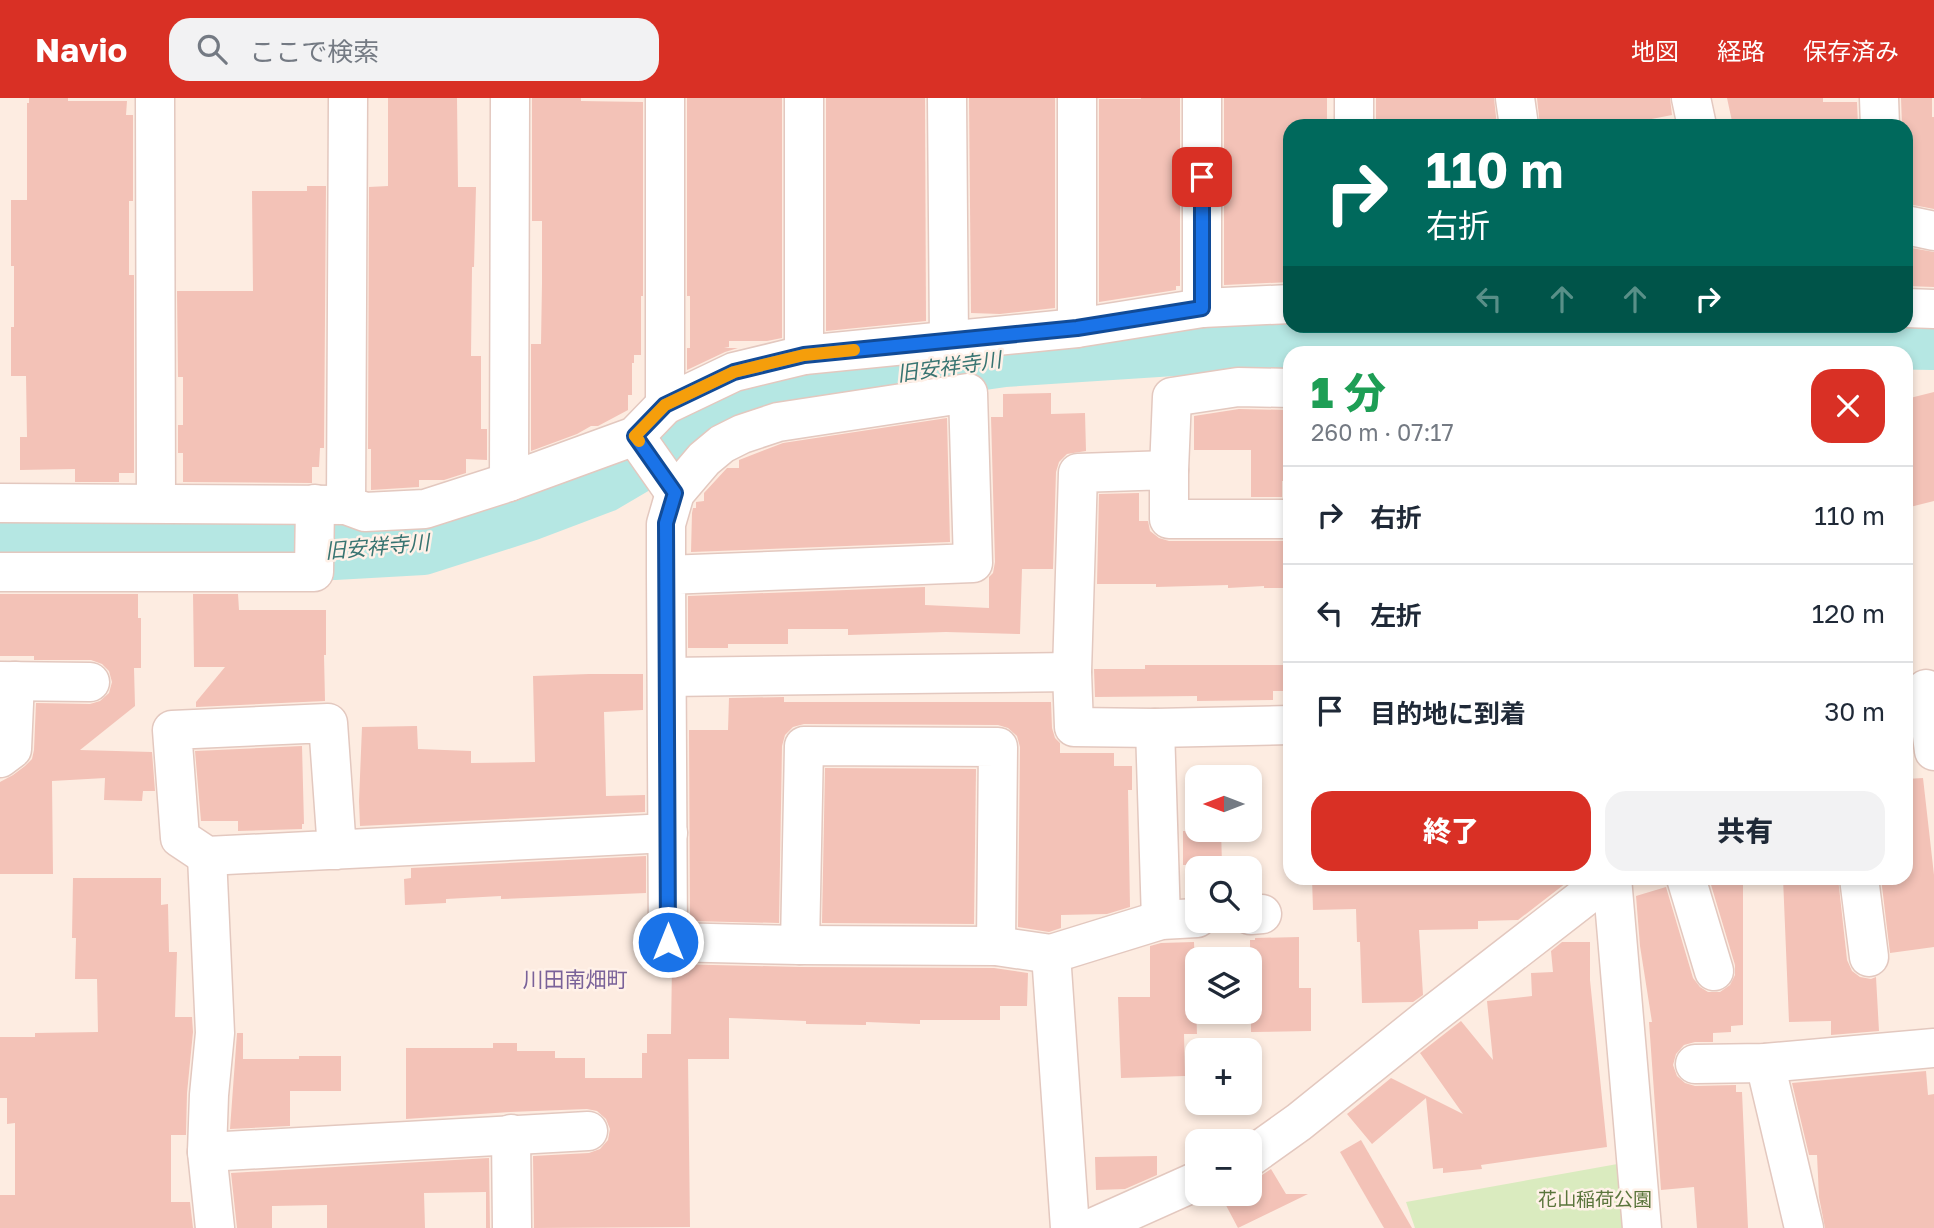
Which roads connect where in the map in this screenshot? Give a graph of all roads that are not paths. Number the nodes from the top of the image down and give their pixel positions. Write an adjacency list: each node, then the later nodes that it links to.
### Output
1 (155, 98): 33 (street)
2 (348, 98): 34 (street)
3 (510, 98): 30 (street)
4 (665, 98): 27 (street)
5 (804, 98): 25 (street)
6 (947, 98): 24 (street)
7 (1077, 98): 23 (street)
8 (1202, 98): 20 (street)
9 (1354, 98): 13 (street)
10 (1516, 98): 14 (street)
11 (1692, 98): 15 (street)
12 (1879, 98): 16 (street)
13 (1354, 119)
14 (1518, 119)
15 (1696, 119)
16 (1880, 119)
17 (1913, 226): 18 (street)
18 (1934, 231)
19 (1283, 304): 20 (street)
20 (1202, 308): 23 (street)
21 (1913, 308): 22 (street)
22 (1934, 309)
23 (1077, 328): 24 (street)
24 (949, 340): 25 (street)
25 (804, 355): 27 (street)
26 (1283, 388): 29 (street)
27 (665, 405): 28 (street)
28 (637, 438): 30 (street); 31 (street)
29 (1169, 470): 35 (street); 38 (street)
30 (509, 482): 34 (street)
31 (669, 483): 37 (street); 37 (street)
32 (0, 503): 33 (street)
33 (156, 503): 34 (street)
34 (325, 512): 36 (street)
35 (1283, 519)
36 (0, 572)
37 (666, 575): 39 (street)
38 (1072, 672): 39 (street); 44 (street)
39 (667, 677): 47 (street)
40 (8, 681): 41 (street); 46 (street)
41 (90, 682)
42 (1922, 691): 45 (street)
43 (1283, 725): 44 (street)
44 (1155, 728): 54 (street)
45 (1934, 751)
46 (0, 758)
47 (668, 833): 48 (street); 55 (street)
48 (337, 850): 49 (street); 49 (street)
49 (207, 856): 66 (street)
50 (1601, 885): 65 (street)
51 (1611, 885): 72 (street)
52 (1688, 885): 59 (street)
53 (1860, 885): 58 (street)
54 (1179, 919): 57 (street)
55 (800, 946): 56 (street); 56 (street)
56 (996, 946): 57 (street)
57 (1051, 954): 70 (street)
58 (1868, 957)
59 (1714, 971)
60 (1934, 1048): 61 (street)
61 (1765, 1063): 62 (street); 73 (street)
62 (1695, 1064)
63 (588, 1130): 64 (street)
64 (512, 1135): 66 (street); 69 (street)
65 (1262, 1148)
66 (207, 1152): 68 (street)
67 (1185, 1186): 71 (street)
68 (215, 1228)
69 (512, 1228)
70 (1070, 1228)
71 (1092, 1228)
72 (1642, 1228)
73 (1804, 1228)

